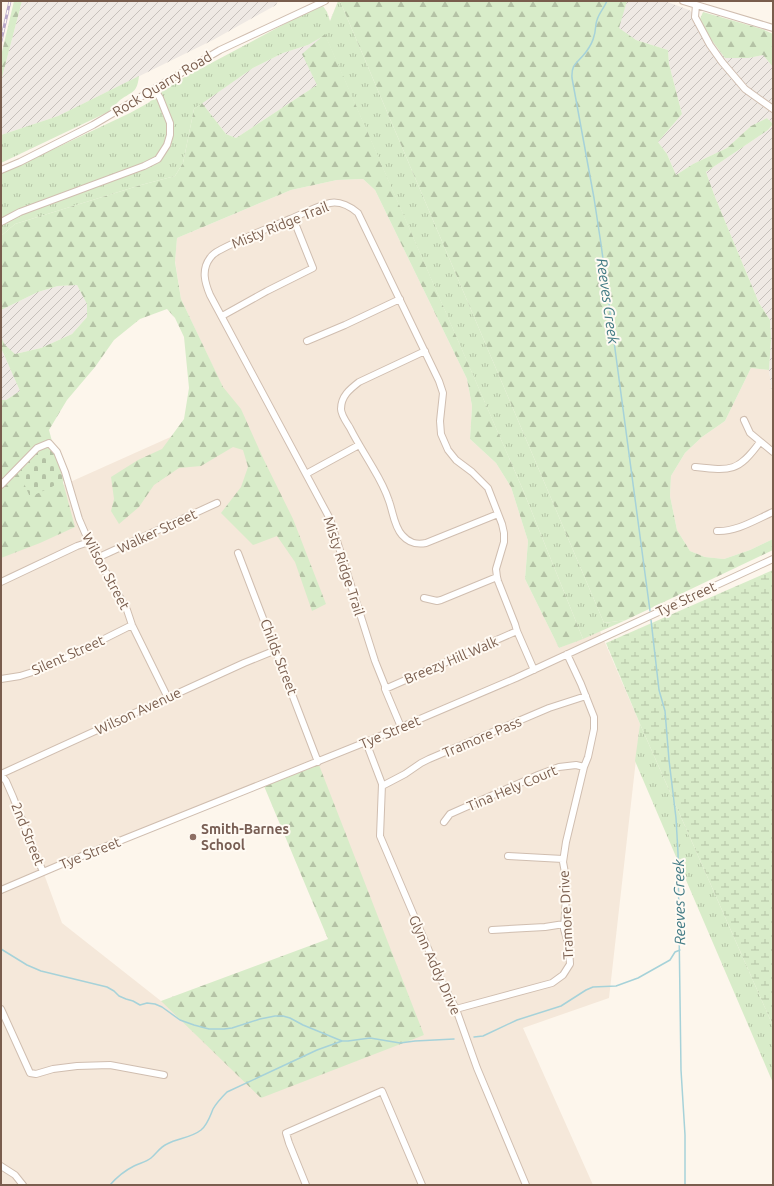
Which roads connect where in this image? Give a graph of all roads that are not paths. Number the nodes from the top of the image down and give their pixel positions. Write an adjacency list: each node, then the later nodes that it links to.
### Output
1 (325, 1): 5 (street, Rock Quarry Road)
2 (684, 1): 3 (street)
3 (696, 5): 4 (street); 6 (street)
4 (773, 28)
5 (155, 90): 7 (street, Rock Quarry Road); 9 (street)
6 (773, 110)
7 (1, 170)
8 (292, 218): 10 (street, Misty Ridge Trail); 11 (street, Misty Ridge Trail); 11 (street)
9 (1, 222)
10 (400, 300): 12 (street); 13 (street, Misty Ridge Trail)
11 (222, 316): 19 (street, Misty Ridge Trail)
12 (307, 341)
13 (424, 351): 16 (street); 23 (street, Misty Ridge Trail)
14 (744, 420): 15 (street)
15 (760, 442): 17 (street); 18 (street)
16 (359, 445): 19 (street); 23 (street)
17 (773, 452)
18 (695, 467)
19 (306, 474): 38 (street, Misty Ridge Trail)
20 (1, 485): 25 (street, Wilson Street)
21 (217, 503): 27 (street, Walker Street)
22 (773, 512): 24 (street)
23 (498, 514): 29 (street, Misty Ridge Trail)
24 (716, 531)
25 (89, 542): 27 (street, Wilson Street); 30 (street)
26 (238, 553): 34 (street, Childs Street)
27 (97, 558): 32 (street, Wilson Street)
28 (773, 559): 35 (street, Tye Street)
29 (498, 577): 31 (street); 33 (street, Misty Ridge Trail)
30 (1, 582)
31 (424, 598)
32 (132, 625): 37 (street, Silent Street); 40 (street, Wilson Street)
33 (517, 631): 36 (street, Misty Ridge Trail); 38 (street, Breezy Hill Walk)
34 (276, 650): 40 (street, Wilson Avenue); 43 (street, Childs Street)
35 (567, 654): 36 (street, Tye Street); 39 (street, Tramore Drive)
36 (534, 670): 41 (street, Tye Street)
37 (1, 679)
38 (385, 689): 41 (street, Misty Ridge Trail)
39 (586, 696): 44 (street, Tramore Drive); 46 (street, Tramore Pass)
40 (168, 698): 45 (street, Wilson Avenue)
41 (401, 727): 42 (street, Tye Street)
42 (366, 742): 43 (street, Tye Street); 46 (street, Glynn Addy Drive)
43 (318, 762): 50 (street, Tye Street)
44 (584, 767): 47 (street, Tina Hely Court); 49 (street, Tramore Drive)
45 (1, 774): 50 (street, 2nd Street)
46 (382, 784): 55 (street, Glynn Addy Drive)
47 (444, 822)
48 (508, 856): 49 (street)
49 (563, 860): 52 (street, Tramore Drive)
50 (43, 872): 51 (street, Tye Street)
51 (1, 890)
52 (564, 924): 53 (street); 55 (street, Tramore Drive)
53 (492, 930)
54 (1, 1009): 56 (street)
55 (456, 1010): 61 (street, Glynn Addy Drive)
56 (164, 1075)
57 (1, 1166): 58 (street)
58 (23, 1185)
59 (306, 1185): 60 (street)
60 (422, 1185)
61 (526, 1185)

